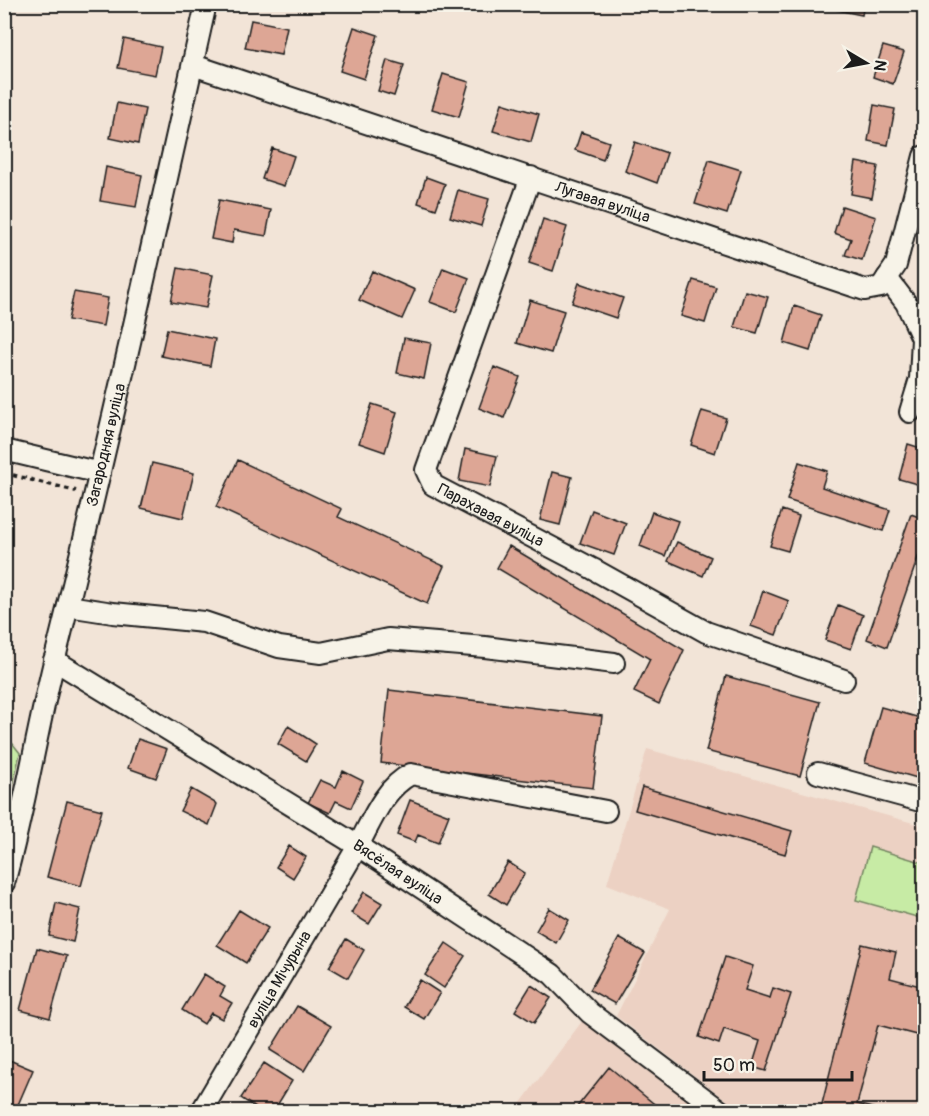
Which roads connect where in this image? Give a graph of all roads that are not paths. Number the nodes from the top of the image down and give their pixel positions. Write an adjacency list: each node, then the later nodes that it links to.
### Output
1 (206, 4): 2 (street, Загародняя вуліца)
2 (193, 66): 4 (street, Лугавая вуліца); 8 (street, Загародняя вуліца)
3 (924, 156): 5 (street)
4 (531, 177): 5 (street, Лугавая вуліца); 12 (street, Парахавая вуліца)
5 (887, 278): 6 (street)
6 (910, 412)
7 (4, 450): 8 (street)
8 (100, 473): 9 (street, Загародняя вуліца)
9 (68, 606): 10 (street, Загародняя вуліца); 11 (street)
10 (54, 660): 16 (street, Вясёлая вуліца); 17 (street, Загародняя вуліца)
11 (614, 663)
12 (844, 680)
13 (818, 773): 14 (street)
14 (924, 802)
15 (606, 811): 16 (street, вуліца Мічурына)
16 (358, 846): 18 (street, вуліца Мічурына); 19 (street, Вясёлая вуліца)
17 (4, 883)
18 (201, 1112)
19 (722, 1112)

